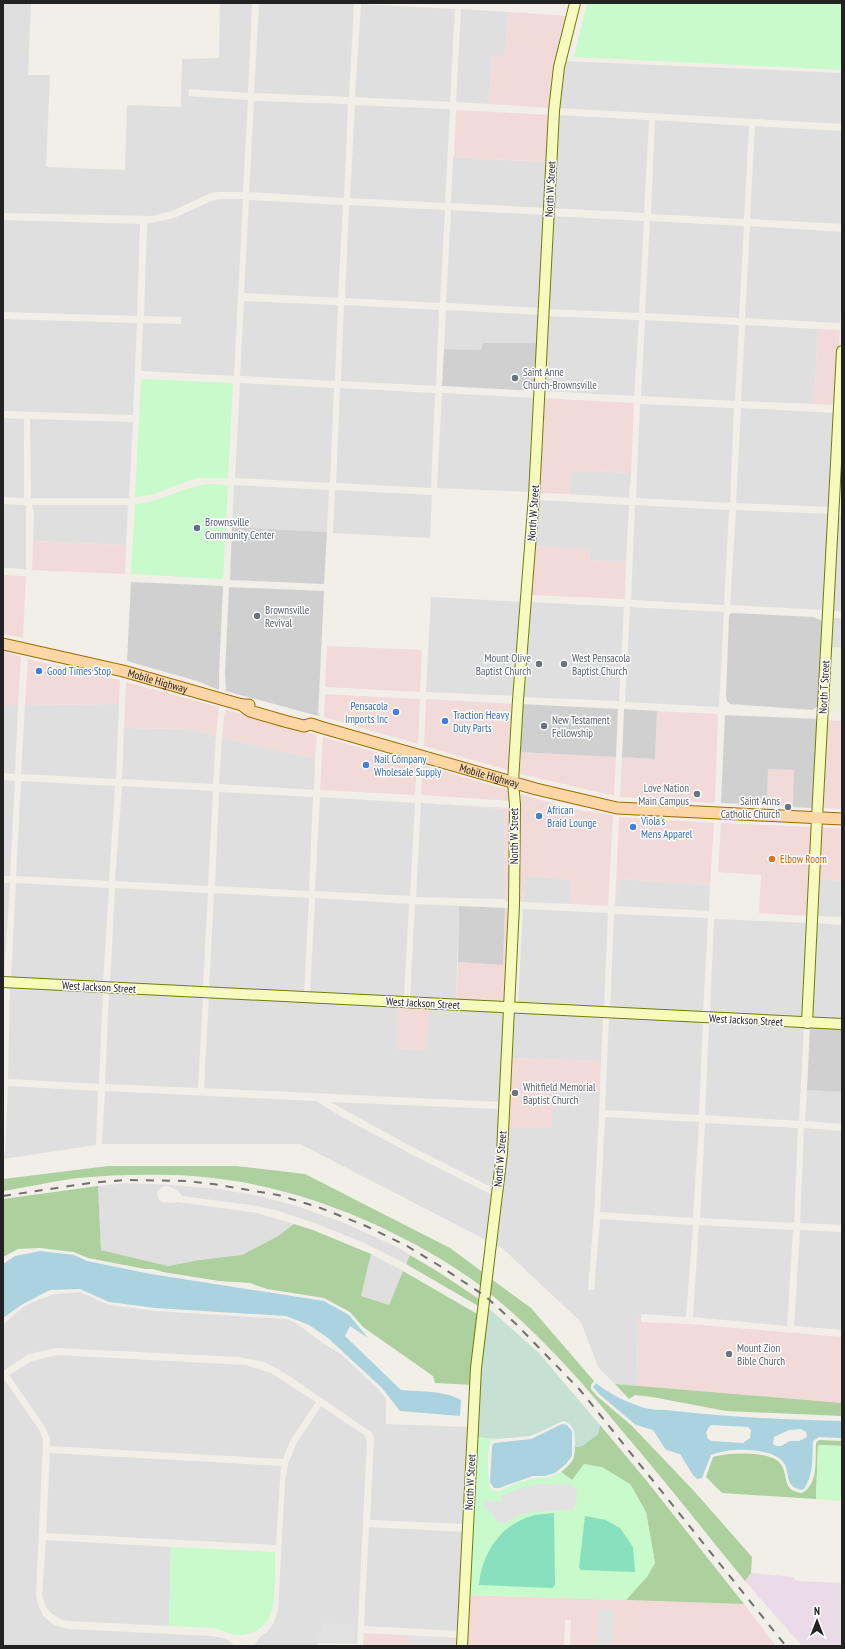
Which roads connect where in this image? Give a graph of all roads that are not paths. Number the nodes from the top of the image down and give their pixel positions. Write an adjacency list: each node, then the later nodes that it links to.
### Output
1 (576, 3): 4 (main road, North W Street)
2 (842, 351): 5 (main road, North T Street)
3 (3, 644): 4 (main road, Mobile Highway)
4 (513, 782): 5 (main road, Mobile Highway); 8 (main road, North W Street)
5 (816, 818): 6 (main road, Mobile Highway); 9 (main road, North T Street)
6 (842, 820)
7 (3, 982): 8 (main road, West Jackson Street)
8 (509, 1008): 9 (main road, West Jackson Street); 11 (main road, North W Street)
9 (808, 1022): 10 (main road, West Jackson Street)
10 (842, 1024)
11 (462, 1646)

